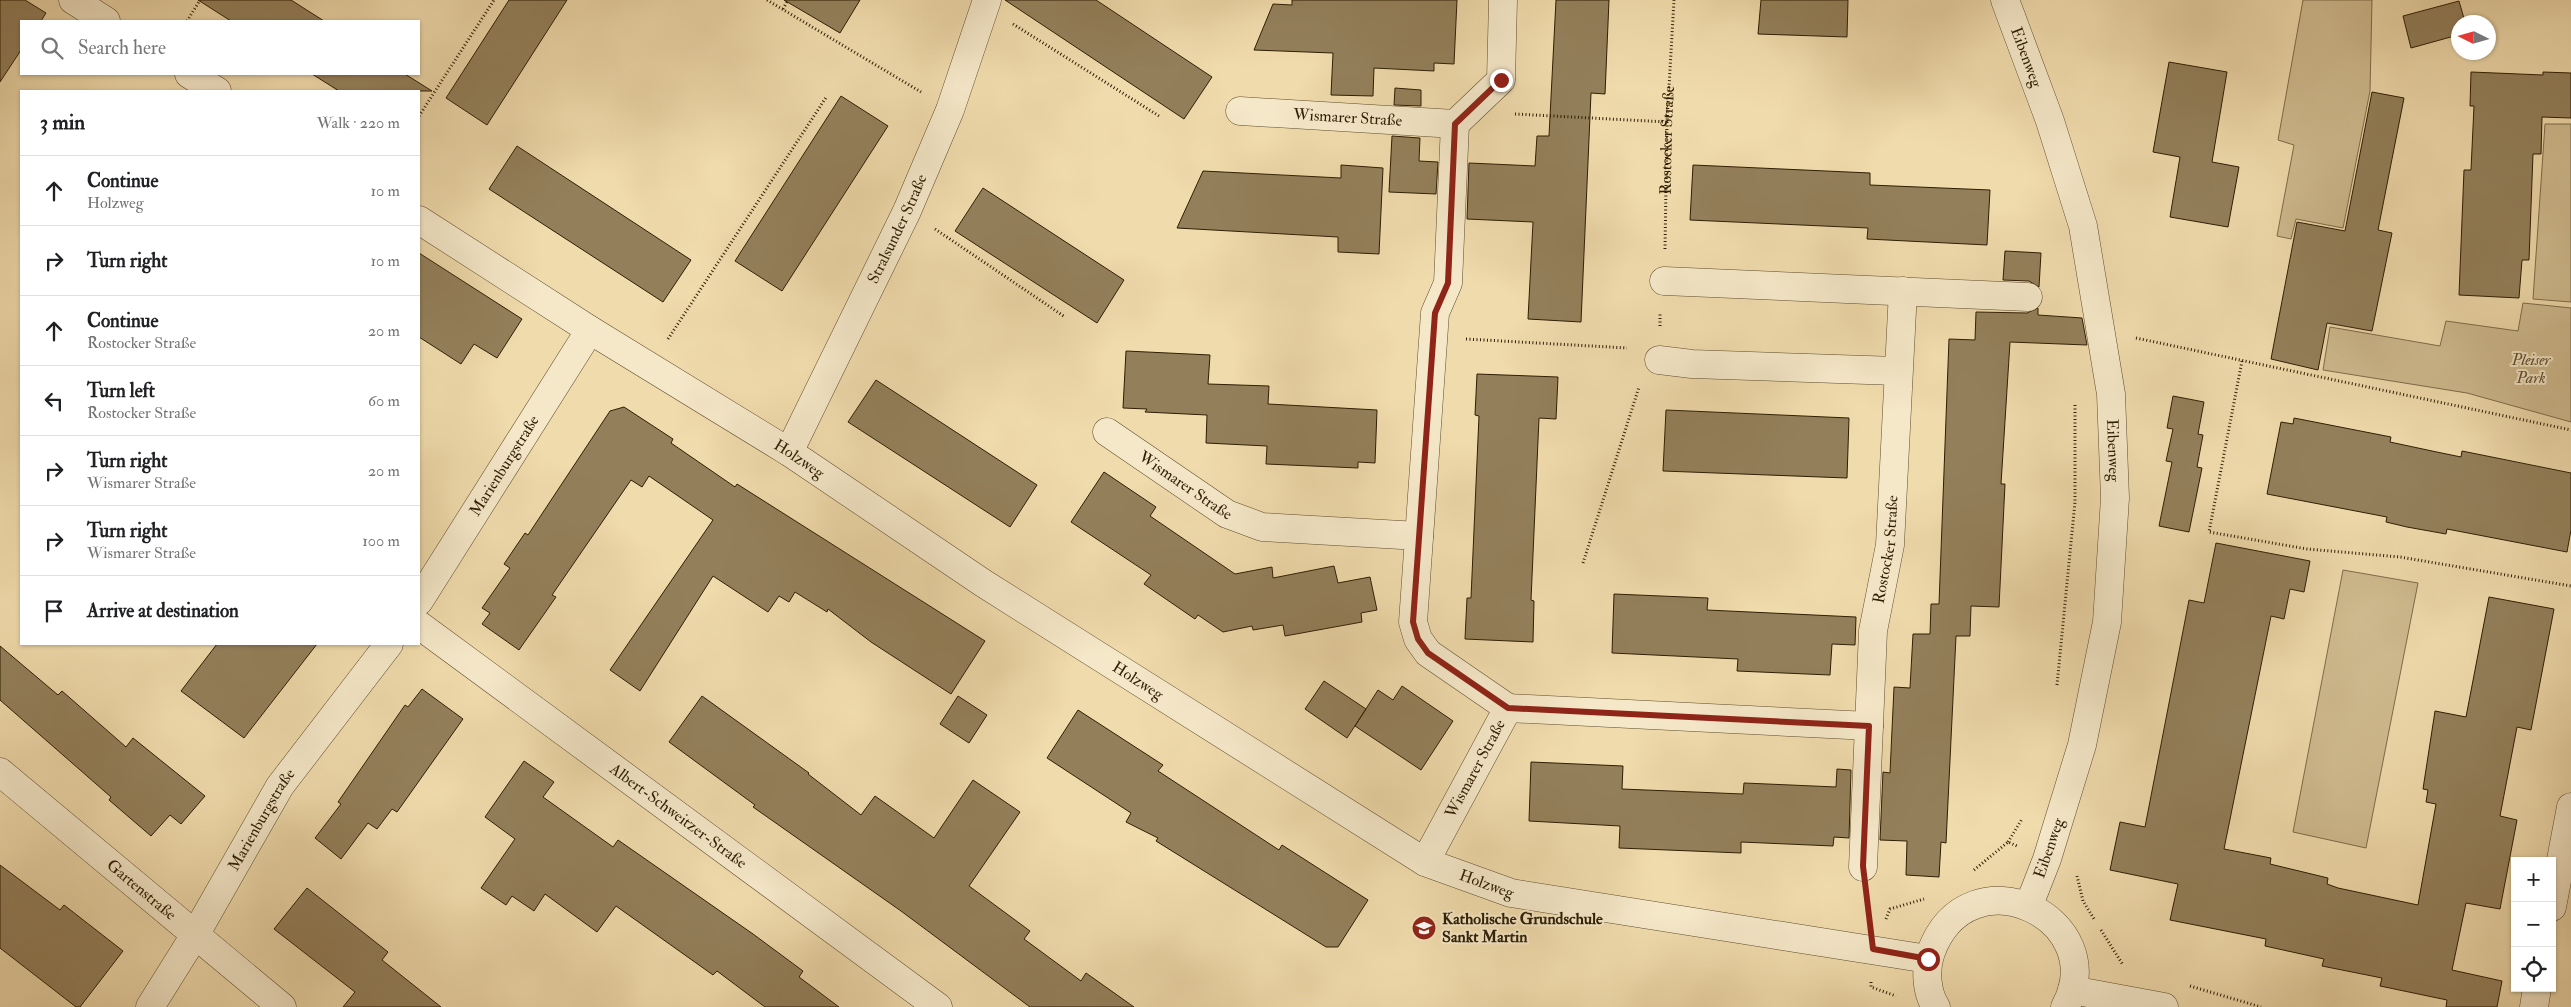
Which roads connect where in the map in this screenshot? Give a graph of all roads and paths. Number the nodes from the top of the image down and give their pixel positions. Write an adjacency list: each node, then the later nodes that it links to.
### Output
1 (73, 0): 11 (street)
2 (200, 0): 12 (path)
3 (494, 0): 18 (path)
4 (767, 0): 10 (path)
5 (788, 0): 10 (path)
6 (1503, 0): 22 (street)
7 (1674, 0): 21 (path, Rostocker Straße)
8 (2005, 0): 30 (street, Eibenweg)
9 (986, 3): 16 (street, Stralsunder Straße); 19 (path)
10 (782, 9): 16 (path)
11 (104, 20)
12 (188, 20)
13 (191, 75): 14 (street)
14 (215, 90)
15 (826, 96): 34 (path)
16 (950, 110): 23 (street, Stralsunder Straße)
17 (1240, 112): 22 (street, Wismarer Straße)
18 (420, 114)
19 (1159, 116)
20 (1508, 116): 21 (path)
21 (1667, 122): 25 (path, Rostocker Straße)
22 (1455, 124): 31 (street, Wismarer Straße)
23 (907, 211): 28 (path); 39 (street, Stralsunder Straße)
24 (420, 221): 29 (street, Holzweg)
25 (1664, 281): 26 (street); 32 (path, Rostocker Straße)
26 (1902, 291): 27 (street); 35 (street, Rostocker Straße)
27 (2028, 297)
28 (1064, 317)
29 (590, 330): 34 (street, Holzweg); 43 (street, Marienburgstraße)
30 (2102, 330): 33 (path); 54 (street, Eibenweg)
31 (1433, 337): 32 (path); 40 (street, Wismarer Straße)
32 (1659, 360): 35 (street); 41 (path)
33 (2242, 362): 37 (path); 42 (path)
34 (650, 366): 39 (street, Holzweg)
35 (1897, 371): 48 (street, Rostocker Straße)
36 (2075, 400): 46 (path)
37 (2571, 430)
38 (1107, 432): 40 (street, Wismarer Straße)
39 (789, 452): 51 (street, Holzweg)
40 (1419, 536): 47 (street, Wismarer Straße)
41 (1583, 563)
42 (2571, 586)
43 (420, 599)
44 (420, 626): 62 (street, Albert-Schweitzer-Straße)
45 (387, 645): 55 (street, Marienburgstraße)
46 (2057, 687)
47 (1508, 708): 48 (street); 51 (street, Wismarer Straße)
48 (1869, 726): 52 (street, Rostocker Straße)
49 (0, 772): 55 (street, Gartenstraße)
50 (2571, 807): 53 (street)
51 (1425, 862): 56 (street, Holzweg)
52 (1863, 866): 56 (path)
53 (2553, 902)
54 (2029, 905): 57 (street); 59 (street)
55 (195, 935): 60 (street, Marienburgstraße); 61 (street, Gartenstraße)
56 (1873, 949): 57 (street, Holzweg)
57 (1928, 959): 63 (street)
58 (2536, 992): 65 (street)
59 (2069, 998): 64 (street)
60 (150, 1007)
61 (282, 1007)
62 (938, 1007)
63 (1936, 1007)
64 (2164, 1007)
65 (2534, 1007)

